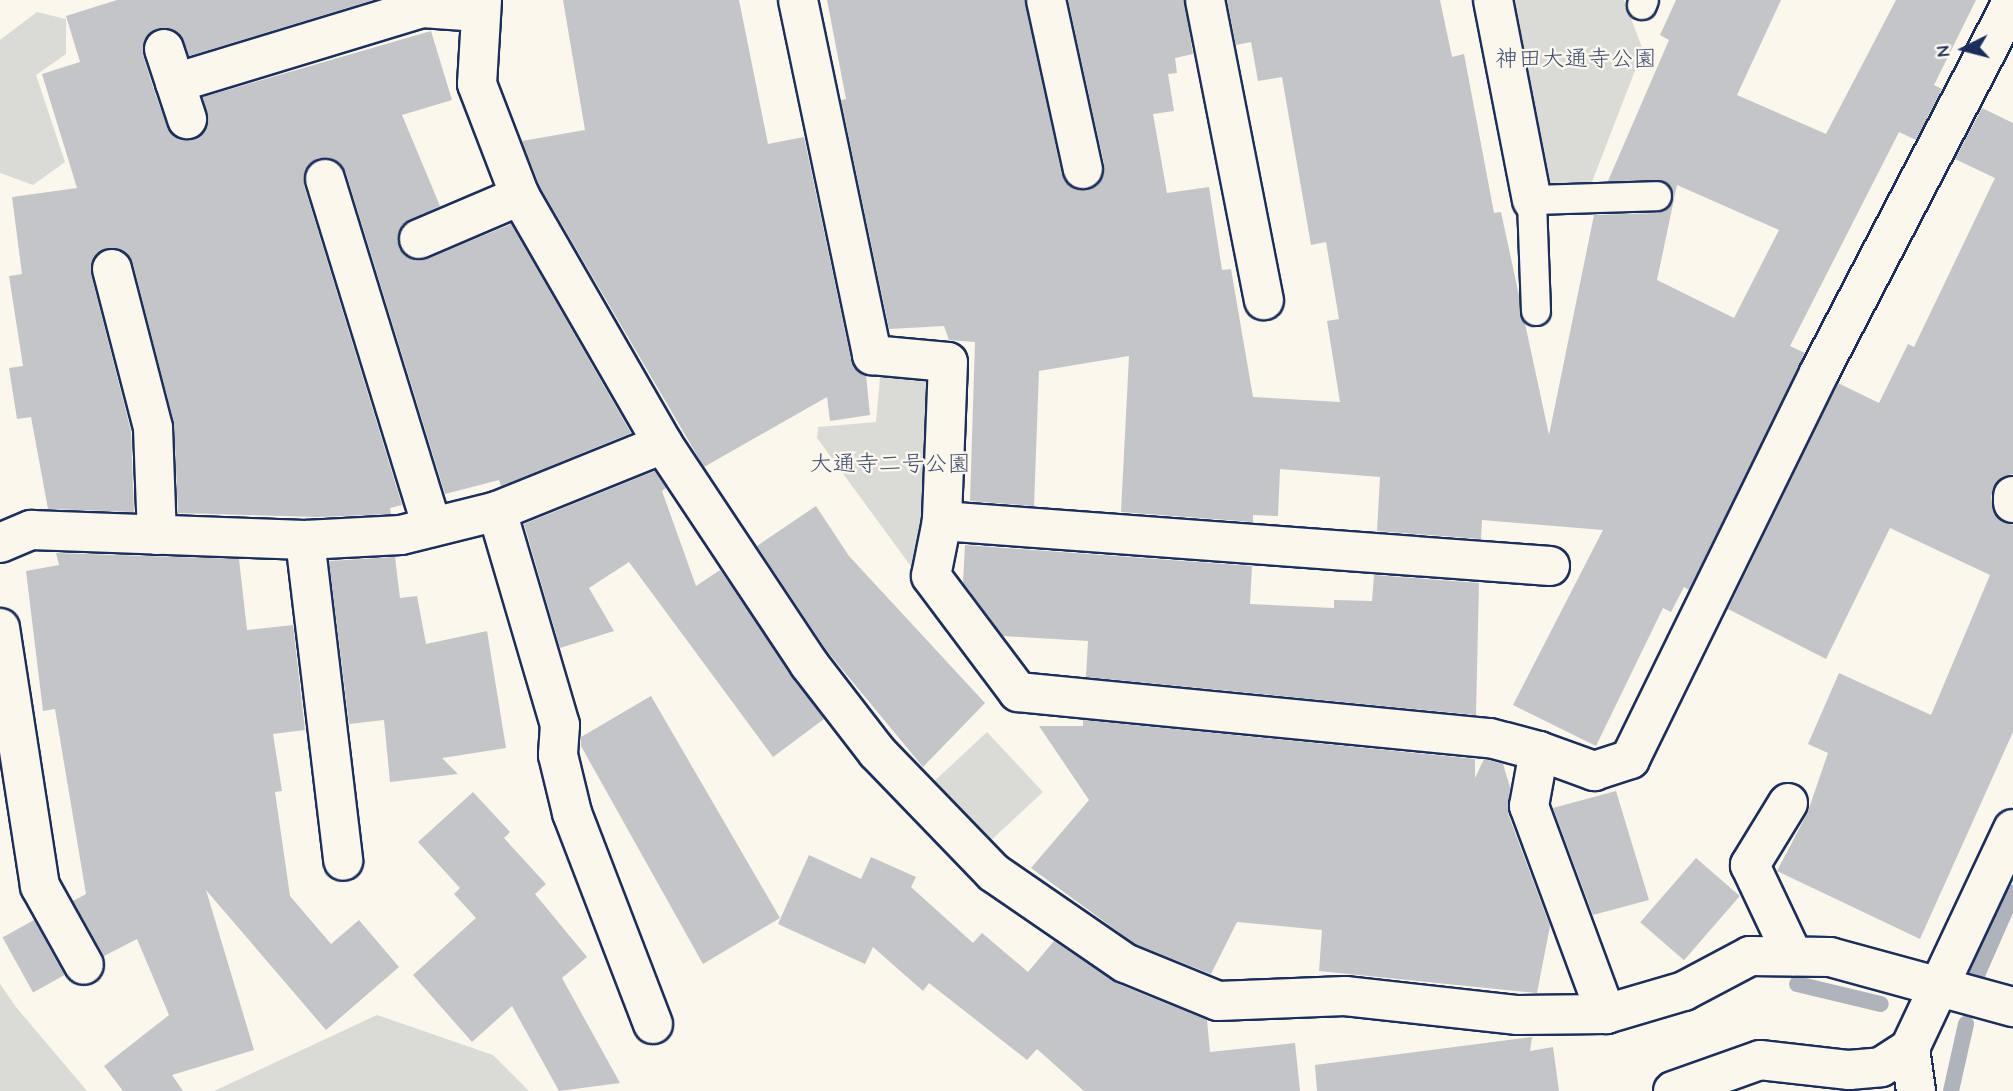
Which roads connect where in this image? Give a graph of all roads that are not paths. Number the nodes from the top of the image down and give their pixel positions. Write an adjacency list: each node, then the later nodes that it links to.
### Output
1 (798, 0): 21 (street)
2 (1046, 0): 8 (street)
3 (1205, 0): 15 (street)
4 (1493, 0): 12 (street)
5 (2013, 0): 28 (street)
6 (480, 6): 7 (street); 10 (street)
7 (187, 119)
8 (1083, 169)
9 (325, 179): 22 (street)
10 (520, 195): 13 (street); 17 (street)
11 (1657, 196): 12 (lane)
12 (1532, 200): 16 (lane)
13 (419, 239)
14 (112, 270): 23 (street)
15 (1264, 300)
16 (1536, 311)
17 (663, 444): 20 (street); 36 (street)
18 (2013, 496): 19 (street)
19 (2013, 503)
20 (496, 511): 22 (street); 37 (street)
21 (942, 521): 26 (street); 28 (street)
22 (432, 527): 24 (street)
23 (157, 535): 24 (street); 25 (street)
24 (305, 540): 31 (street)
25 (0, 543)
26 (1550, 566)
27 (0, 628): 33 (street)
28 (1539, 751): 36 (street)
29 (1788, 803): 32 (street)
30 (2013, 829): 34 (street)
31 (343, 861)
32 (1793, 956): 34 (street); 36 (street)
33 (84, 965)
34 (1940, 985): 35 (street); 38 (street)
35 (2013, 1007)
36 (1606, 1014)
37 (653, 1024)
38 (1910, 1048): 39 (street); 40 (street)
39 (1673, 1091)
40 (1916, 1091)

